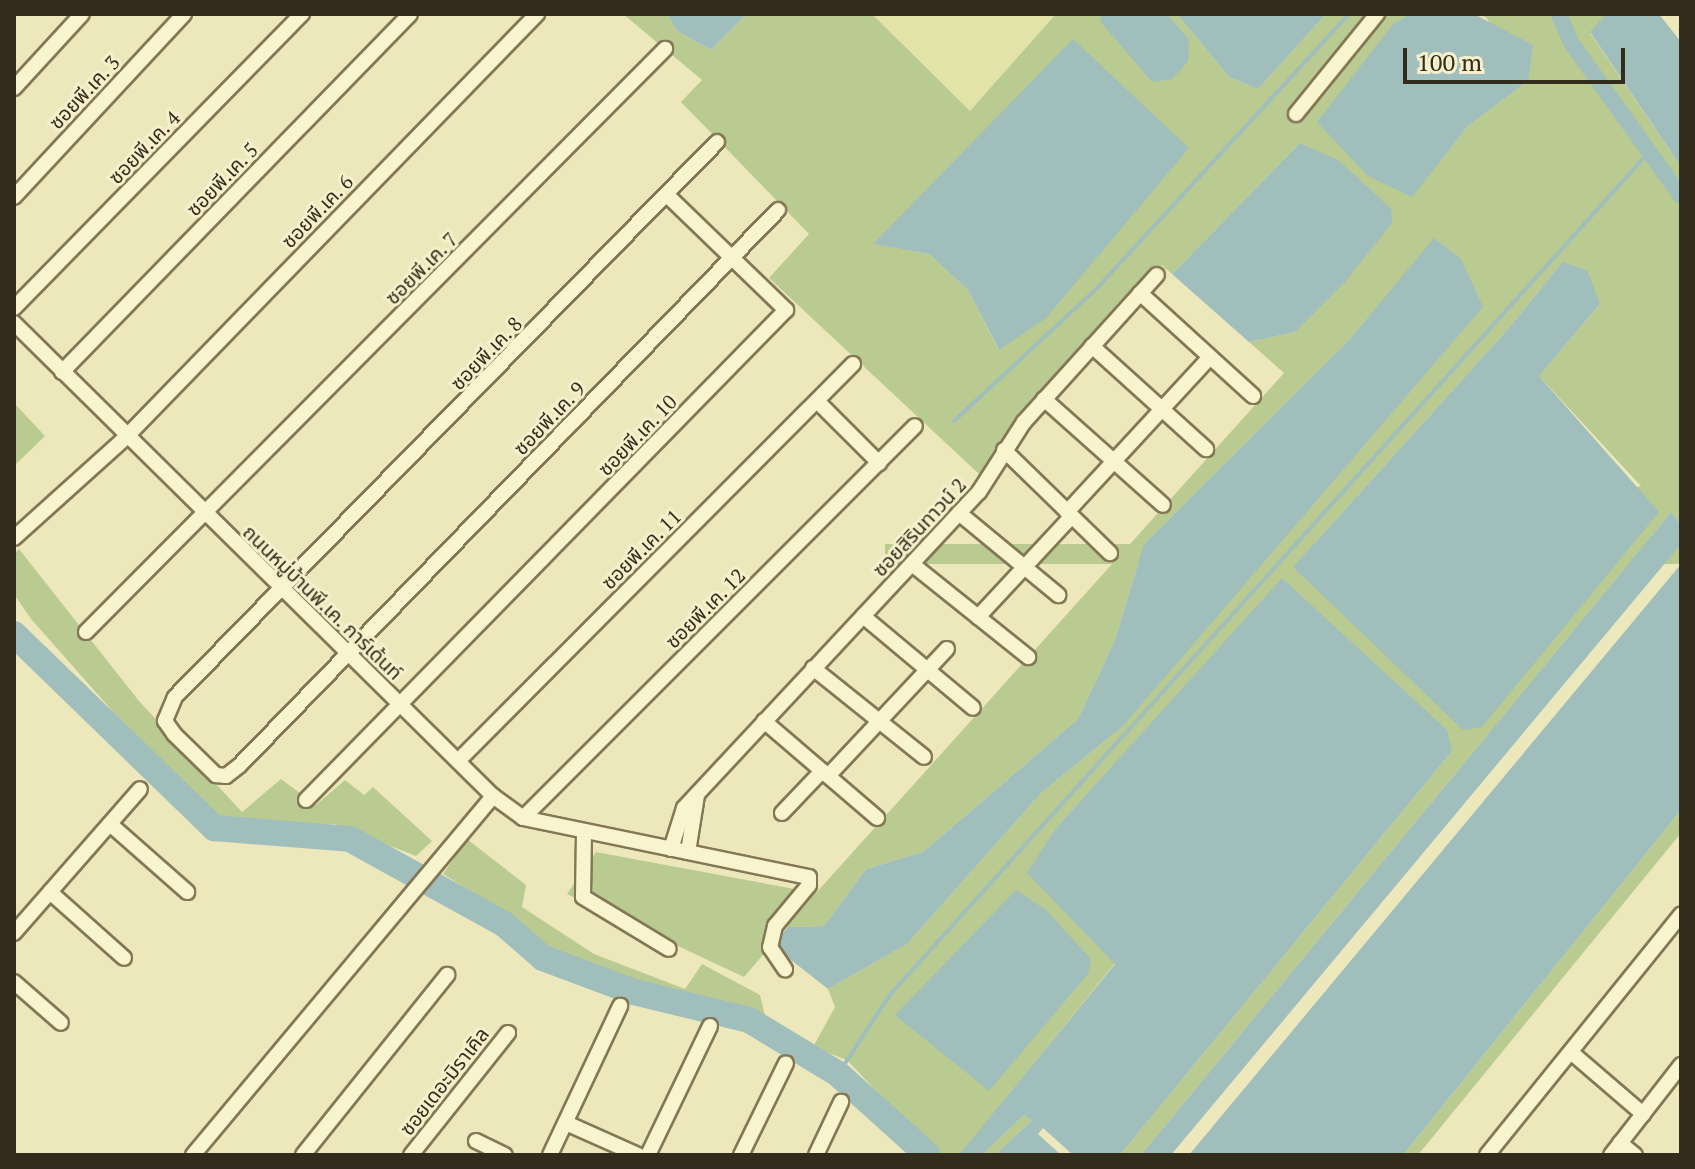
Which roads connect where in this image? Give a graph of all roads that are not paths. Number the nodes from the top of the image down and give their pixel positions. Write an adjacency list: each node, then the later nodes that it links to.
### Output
1 (82, 14): 8 (street)
2 (184, 14): 12 (street, ซอยพี.เค. 3)
3 (302, 14): 17 (street, ซอยพี.เค. 4)
4 (410, 14): 22 (street, ซอยพี.เค. 5)
5 (537, 14): 28 (street, ซอยพี.เค. 6)
6 (1377, 14): 9 (street)
7 (665, 49): 36 (street, ซอยพี.เค. 7)
8 (14, 88)
9 (1296, 114)
10 (717, 142): 11 (street, ซอยพี.เค. 8)
11 (667, 195): 14 (street, ซอยพี.เค. 10); 41 (street, ซอยพี.เค. 8)
12 (14, 197)
13 (778, 210): 14 (street, ซอยพี.เค. 9)
14 (731, 259): 47 (street, ซอยพี.เค. 9); 51 (street, ซอยพี.เค. 10)
15 (1157, 275): 16 (street, ซอยสิรินทาวน์ 2)
16 (1140, 293): 19 (street, ซอยสิรินทาวน์ 2); 20 (street)
17 (14, 308)
18 (14, 323): 22 (street, ถนนหมู่บ้านพี.เค. การ์เด้นท์)
19 (1092, 346): 24 (street, ซอยสิรินทาวน์ 2); 26 (street)
20 (1209, 358): 23 (street); 26 (street)
21 (853, 364): 25 (street, ซอยพี.เค. 11)
22 (62, 372): 28 (street, ถนนหมู่บ้านพี.เค. การ์เด้นท์)
23 (1253, 396)
24 (1044, 399): 30 (street, ซอยสิรินทาวน์ 2); 31 (street)
25 (817, 401): 32 (street); 56 (street, ซอยพี.เค. 11)
26 (1160, 408): 29 (street); 31 (street)
27 (915, 426): 32 (street, ซอยพี.เค. 12)
28 (126, 437): 36 (street, ถนนหมู่บ้านพี.เค. การ์เด้นท์); 37 (street)
29 (1206, 449)
30 (1004, 450): 34 (street, ซอยสิรินทาวน์ 2); 35 (street)
31 (1114, 461): 33 (street); 35 (street)
32 (879, 463): 63 (street, ซอยพี.เค. 12)
33 (1163, 505)
34 (959, 513): 39 (street, ซอยสิรินทาวน์ 2); 40 (street)
35 (1069, 514): 38 (street); 40 (street)
36 (206, 516): 41 (street, ถนนหมู่บ้านพี.เค. การ์เด้นท์); 45 (street, ซอยพี.เค. 7)
37 (14, 538)
38 (1110, 553)
39 (912, 564): 43 (street, ซอยสิรินทาวน์ 2); 44 (street)
40 (1023, 566): 42 (street); 44 (street)
41 (283, 590): 47 (street, ถนนหมู่บ้านพี.เค. การ์เด้นท์); 47 (street, ซอยพี.เค. 8)
42 (1058, 595)
43 (863, 616): 49 (street, ซอยสิรินทาวน์ 2); 50 (street)
44 (978, 617): 48 (street)
45 (86, 632)
46 (947, 649): 50 (street)
47 (348, 654): 51 (street, ถนนหมู่บ้านพี.เค. การ์เด้นท์)
48 (1028, 657)
49 (813, 668): 53 (street, ซอยสิรินทาวน์ 2); 54 (street)
50 (928, 670): 52 (street); 54 (street)
51 (401, 705): 56 (street, ถนนหมู่บ้านพี.เค. การ์เด้นท์); 61 (street)
52 (973, 708)
53 (764, 721): 57 (street); 59 (street, ซอยสิรินทาวน์ 2)
54 (882, 721): 55 (street); 57 (street)
55 (924, 757)
56 (458, 761): 60 (street, ถนนหมู่บ้านพี.เค. การ์เด้นท์)
57 (825, 773): 62 (street); 64 (street)
58 (140, 789): 65 (street)
59 (697, 795): 67 (street, ซอยสิรินทาวน์ 2); 68 (street)
60 (493, 796): 63 (street, ถนนหมู่บ้านพี.เค. การ์เด้นท์); 91 (street)
61 (306, 800)
62 (782, 813)
63 (523, 818): 66 (street, ถนนหมู่บ้านพี.เค. การ์เด้นท์)
64 (877, 818)
65 (110, 824): 69 (street); 70 (street)
66 (584, 833): 67 (street, ถนนหมู่บ้านพี.เค. การ์เด้นท์); 73 (street)
67 (671, 849): 68 (street, ถนนหมู่บ้านพี.เค. การ์เด้นท์)
68 (688, 852): 75 (street, ถนนหมู่บ้านพี.เค. การ์เด้นท์)
69 (50, 892): 72 (street); 74 (street)
70 (187, 892)
71 (1681, 915): 82 (street)
72 (14, 933)
73 (669, 949)
74 (124, 958)
75 (785, 969)
76 (447, 975): 90 (street)
77 (14, 982): 79 (street)
78 (620, 1006): 87 (street)
79 (61, 1023)
80 (710, 1026): 96 (street)
81 (508, 1033): 92 (street, ซอยเดอะมิราเคิล)
82 (1572, 1053): 86 (street); 99 (street)
83 (786, 1063): 97 (street)
84 (1681, 1065): 86 (street)
85 (841, 1102): 98 (street)
86 (1643, 1114): 89 (street)
87 (566, 1123): 94 (street); 95 (street)
88 (476, 1141): 93 (street)
89 (1616, 1149): 100 (street)
90 (306, 1154)
91 (193, 1155)
92 (411, 1155)
93 (505, 1155)
94 (550, 1155)
95 (638, 1155)
96 (648, 1155)
97 (741, 1155)
98 (816, 1155)
99 (1487, 1155)
100 (1635, 1155)

